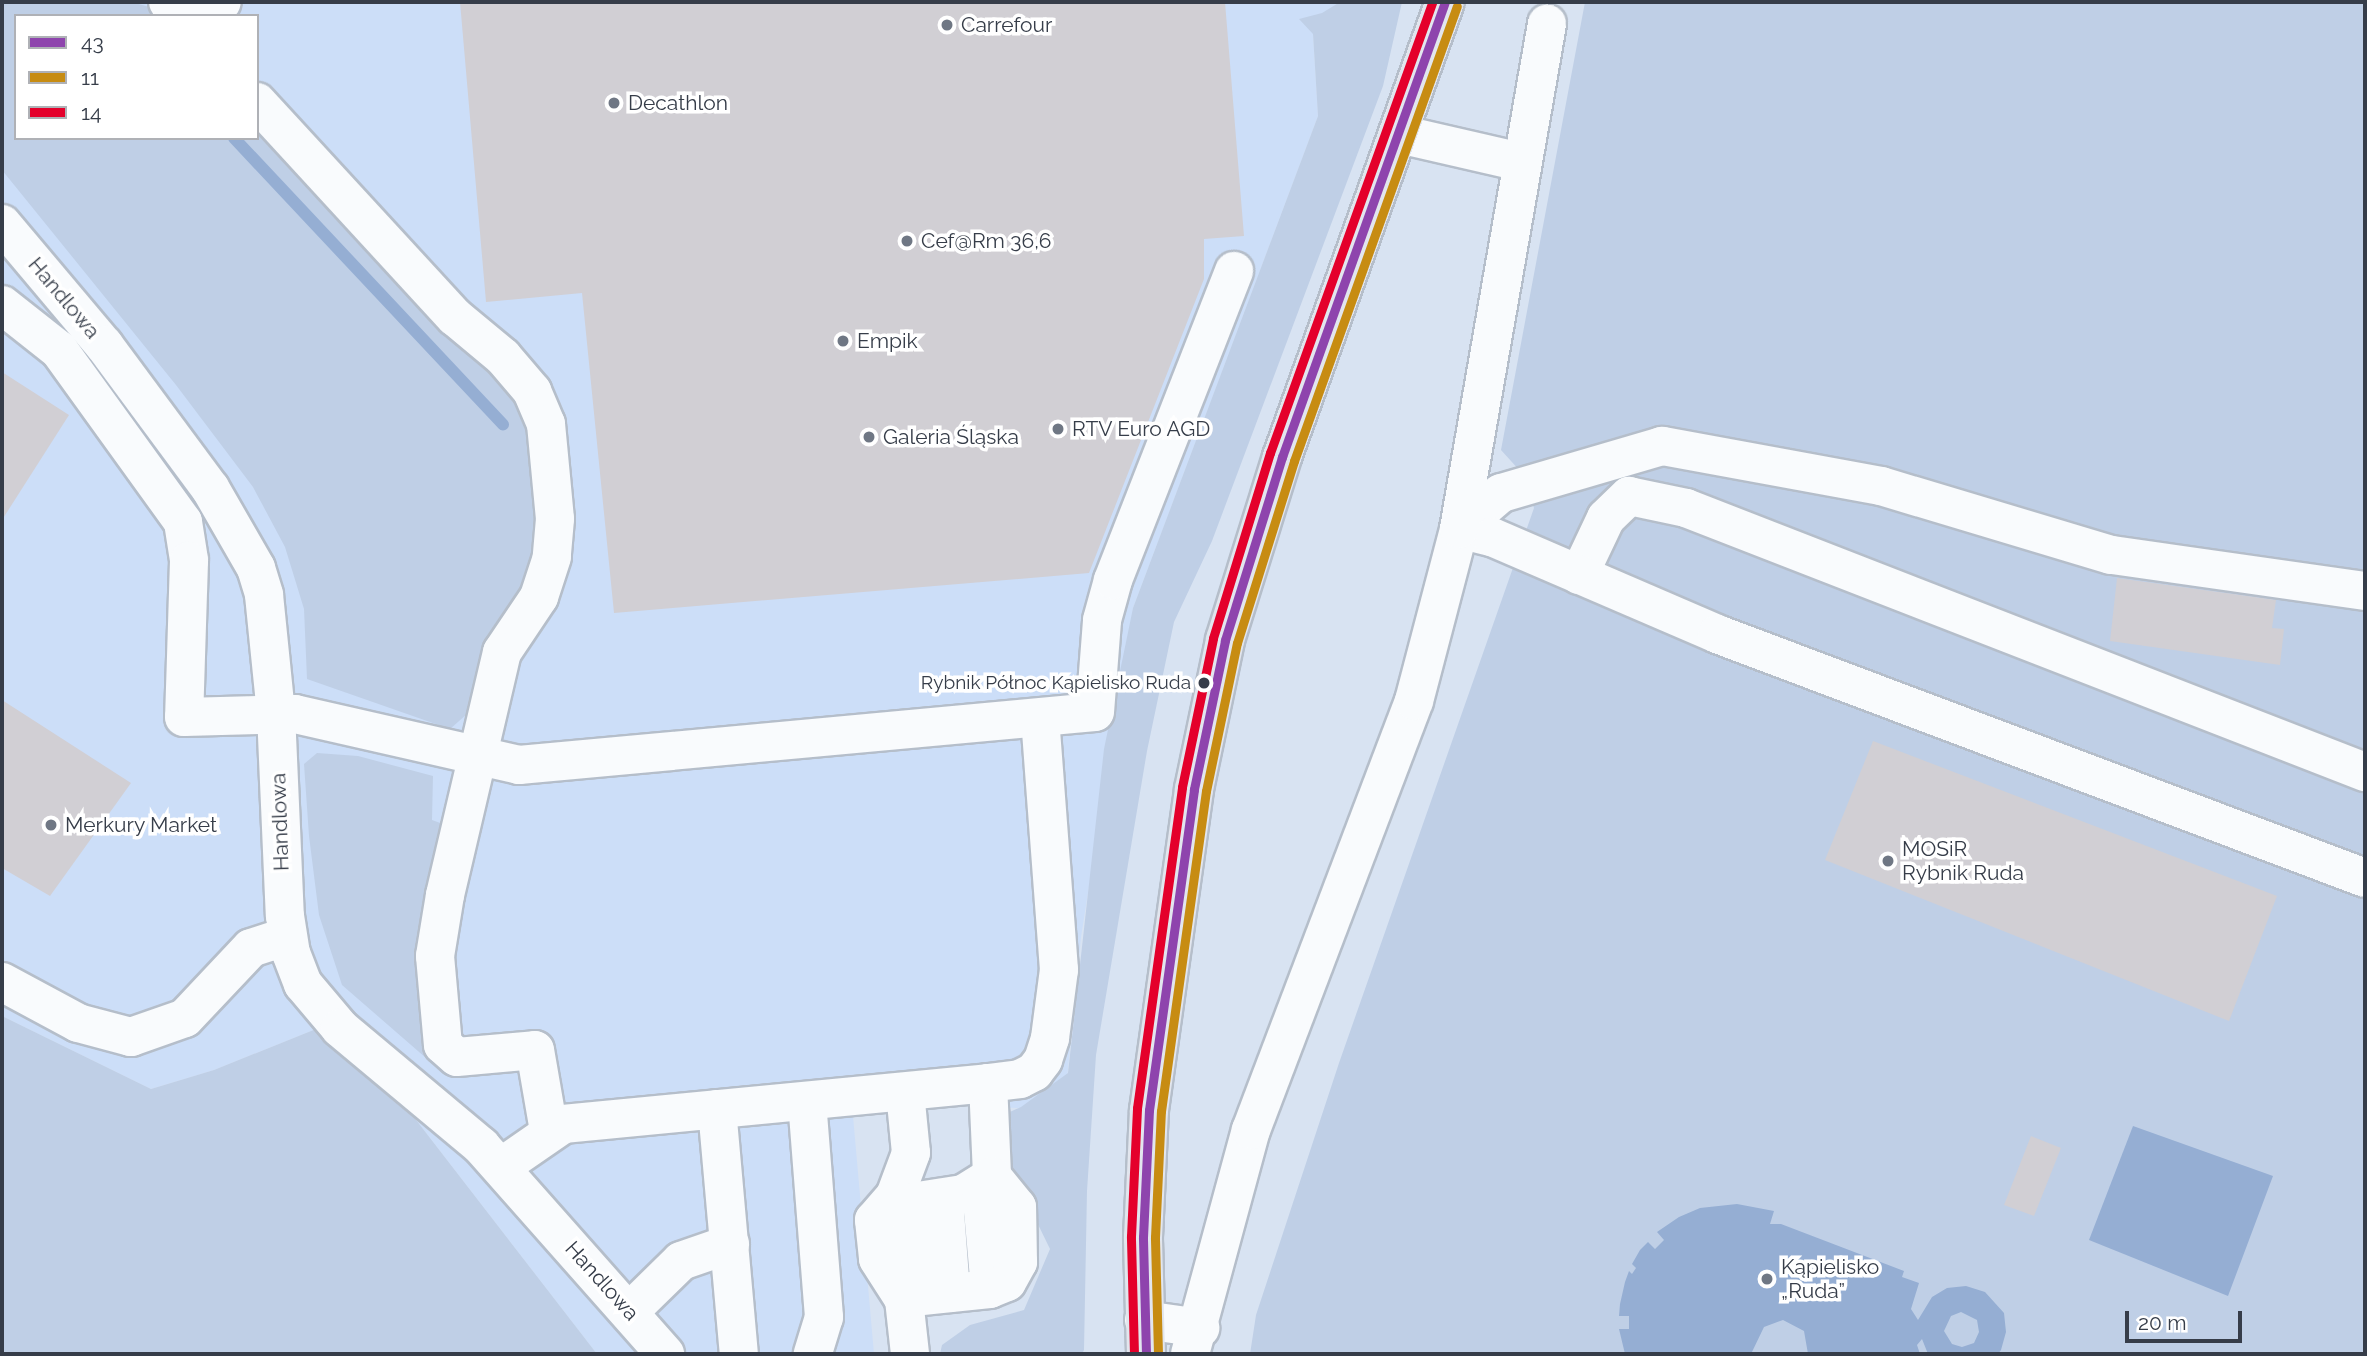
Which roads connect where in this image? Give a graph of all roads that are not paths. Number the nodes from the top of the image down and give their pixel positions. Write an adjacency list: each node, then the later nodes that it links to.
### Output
1 (222, 2): 3 (lane)
2 (1445, 2): 6 (main road)
3 (205, 14)
4 (1547, 24): 7 (lane)
5 (259, 104): 16 (lane)
6 (1399, 134): 7 (lane); 31 (main road)
7 (1521, 162): 11 (lane)
8 (2, 224): 14 (lane, Handlowa)
9 (1234, 271): 15 (lane)
10 (2, 305): 14 (lane)
11 (1459, 529): 12 (lane); 13 (lane); 32 (lane)
12 (1579, 575): 17 (lane); 18 (lane)
13 (2365, 591)
14 (276, 713): 16 (lane); 19 (lane, Handlowa)
15 (1040, 718): 16 (lane); 21 (lane)
16 (478, 756): 25 (lane)
17 (2365, 772)
18 (2365, 878)
19 (287, 936): 20 (lane); 26 (lane, Handlowa)
20 (2, 982)
21 (988, 1083): 22 (lane); 27 (lane)
22 (905, 1092): 23 (lane); 29 (lane)
23 (807, 1101): 24 (lane); 35 (lane)
24 (717, 1109): 25 (lane); 28 (lane)
25 (549, 1131): 26 (lane)
26 (501, 1167): 30 (lane, Handlowa)
27 (992, 1176): 29 (lane); 29 (lane)
28 (730, 1244): 30 (lane); 34 (lane)
29 (925, 1296): 36 (lane)
30 (630, 1311): 33 (lane, Handlowa)
31 (1145, 1337): 32 (lane)
32 (1195, 1341)
33 (665, 1354)
34 (739, 1354)
35 (813, 1354)
36 (910, 1354)

